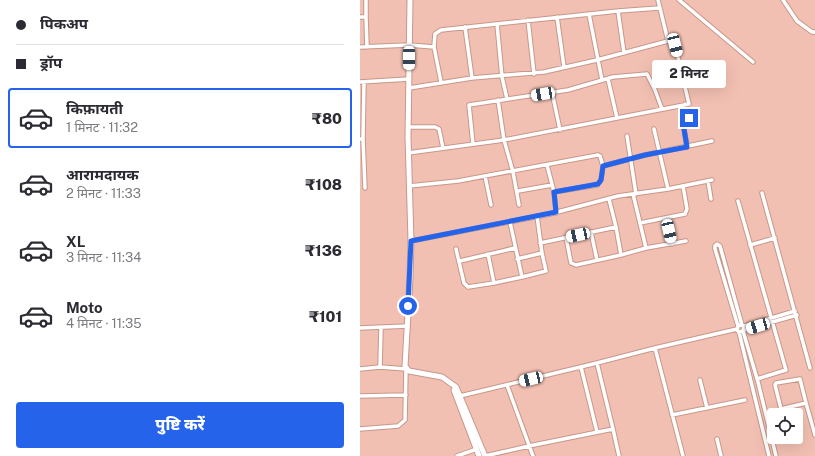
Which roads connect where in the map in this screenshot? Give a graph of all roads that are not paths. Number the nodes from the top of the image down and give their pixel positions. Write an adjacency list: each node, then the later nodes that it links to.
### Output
1 (366, 0): 10 (street)
2 (410, 0): 17 (street)
3 (658, 0): 6 (street)
4 (679, 0): 23 (street)
5 (783, 0): 15 (street)
6 (659, 8): 7 (street); 16 (street)
7 (618, 11): 8 (street); 21 (street)
8 (589, 14): 11 (street); 22 (street)
9 (360, 17): 10 (street)
10 (366, 17): 18 (street)
11 (557, 17): 12 (street); 24 (street)
12 (528, 20): 13 (street); 25 (street)
13 (497, 24): 14 (street); 26 (street)
14 (465, 27): 20 (street); 27 (street)
15 (815, 32)
16 (668, 41): 21 (street); 37 (street)
17 (409, 45): 18 (street); 20 (street); 28 (street)
18 (367, 46): 19 (street)
19 (360, 47)
20 (434, 47): 32 (street)
21 (624, 53): 22 (street)
22 (597, 60): 24 (street); 30 (street)
23 (753, 62)
24 (564, 67): 25 (street)
25 (534, 74): 26 (street)
26 (502, 76): 27 (street); 35 (street)
27 (472, 78): 32 (street)
28 (409, 79): 31 (street); 33 (street)
29 (608, 79): 30 (street); 38 (street); 39 (street)
30 (602, 80): 34 (street)
31 (362, 82): 44 (street)
32 (441, 82): 33 (street)
33 (409, 88): 40 (street)
34 (552, 92): 35 (street); 42 (street)
35 (507, 99): 36 (street)
36 (498, 100): 45 (street); 47 (street)
37 (685, 104): 38 (street); 48 (street)
38 (662, 109): 39 (street)
39 (617, 118): 42 (street)
40 (408, 128): 49 (street); 51 (street)
41 (654, 129): 50 (street)
42 (560, 130): 45 (street)
43 (627, 136): 52 (street)
44 (361, 139): 55 (street)
45 (504, 140): 47 (street); 56 (street)
46 (712, 141): 48 (street)
47 (473, 144): 49 (street)
48 (687, 147): 50 (street)
49 (443, 148): 51 (street)
50 (659, 152): 52 (street); 64 (street)
51 (408, 153): 61 (street)
52 (630, 159): 54 (street); 68 (street)
53 (547, 165): 54 (street); 56 (street); 60 (street)
54 (603, 166): 66 (street)
55 (362, 169): 63 (street)
56 (513, 172): 57 (street); 65 (street)
57 (485, 176): 61 (street); 73 (street)
58 (712, 180): 59 (street)
59 (708, 181): 62 (street); 70 (street)
60 (552, 185): 65 (street); 66 (street)
61 (409, 186): 83 (street)
62 (683, 186): 64 (street); 76 (street)
63 (365, 188)
64 (668, 189): 68 (street)
65 (518, 191): 72 (street)
66 (554, 192): 74 (street)
67 (762, 193): 82 (street)
68 (635, 194): 69 (street); 78 (street)
69 (609, 199): 74 (street); 79 (street)
70 (711, 199)
71 (738, 201): 87 (street)
72 (519, 204)
73 (491, 205)
74 (556, 212): 75 (street)
75 (537, 216): 77 (street); 85 (street)
76 (666, 218): 78 (street); 86 (street)
77 (510, 222): 83 (street); 88 (street)
78 (640, 223): 89 (street)
79 (616, 227): 80 (street); 93 (street)
80 (591, 232): 81 (street); 95 (street)
81 (566, 238): 85 (street); 95 (street)
82 (775, 238): 87 (street); 101 (street)
83 (411, 241): 103 (street)
84 (686, 241): 86 (street)
85 (540, 243): 91 (street)
86 (672, 244): 89 (street)
87 (750, 245): 102 (street)
88 (515, 248): 92 (street); 94 (street)
89 (646, 248): 93 (street)
90 (456, 249): 96 (street)
91 (542, 253): 94 (street); 99 (street)
92 (488, 254): 96 (street); 100 (street)
93 (622, 255): 95 (street)
94 (517, 259): 99 (street)
95 (597, 260)
96 (460, 261): 100 (street)
97 (726, 268): 98 (street); 98 (street); 106 (street)
98 (721, 269): 106 (street)
99 (522, 277): 100 (street)
100 (494, 283)
101 (796, 313): 102 (street); 111 (street)
102 (772, 320): 106 (street); 114 (street)
103 (408, 326): 105 (street); 113 (street)
104 (360, 328): 105 (street)
105 (382, 328): 109 (street)
106 (741, 328): 107 (street); 114 (street); 141 (street)
107 (655, 348): 108 (street); 126 (street)
108 (597, 363): 110 (street); 128 (street)
109 (380, 367): 112 (street); 113 (street)
110 (581, 367): 117 (street); 129 (street)
111 (810, 368)
112 (360, 369)
113 (406, 369): 116 (street); 118 (street)
114 (757, 379): 142 (street)
115 (700, 380): 123 (street)
116 (452, 383): 120 (street); 133 (street)
117 (507, 385): 120 (street); 132 (street)
118 (406, 395): 119 (street); 127 (street)
119 (360, 396)
120 (460, 396): 133 (street)
121 (745, 400): 123 (street)
122 (806, 403): 124 (street); 125 (street); 130 (street)
123 (707, 408): 126 (street)
124 (781, 408)
125 (785, 408)
126 (672, 416): 139 (street)
127 (360, 429)
128 (613, 429): 129 (street); 138 (street)
129 (597, 432): 132 (street)
130 (815, 435)
131 (717, 439): 140 (street)
132 (529, 446): 136 (street); 137 (street)
133 (479, 449): 134 (street); 135 (street); 136 (street)
134 (458, 456)
135 (479, 456)
136 (484, 456)
137 (533, 456)
138 (619, 456)
139 (683, 456)
140 (720, 456)
141 (769, 456)
142 (776, 456)

